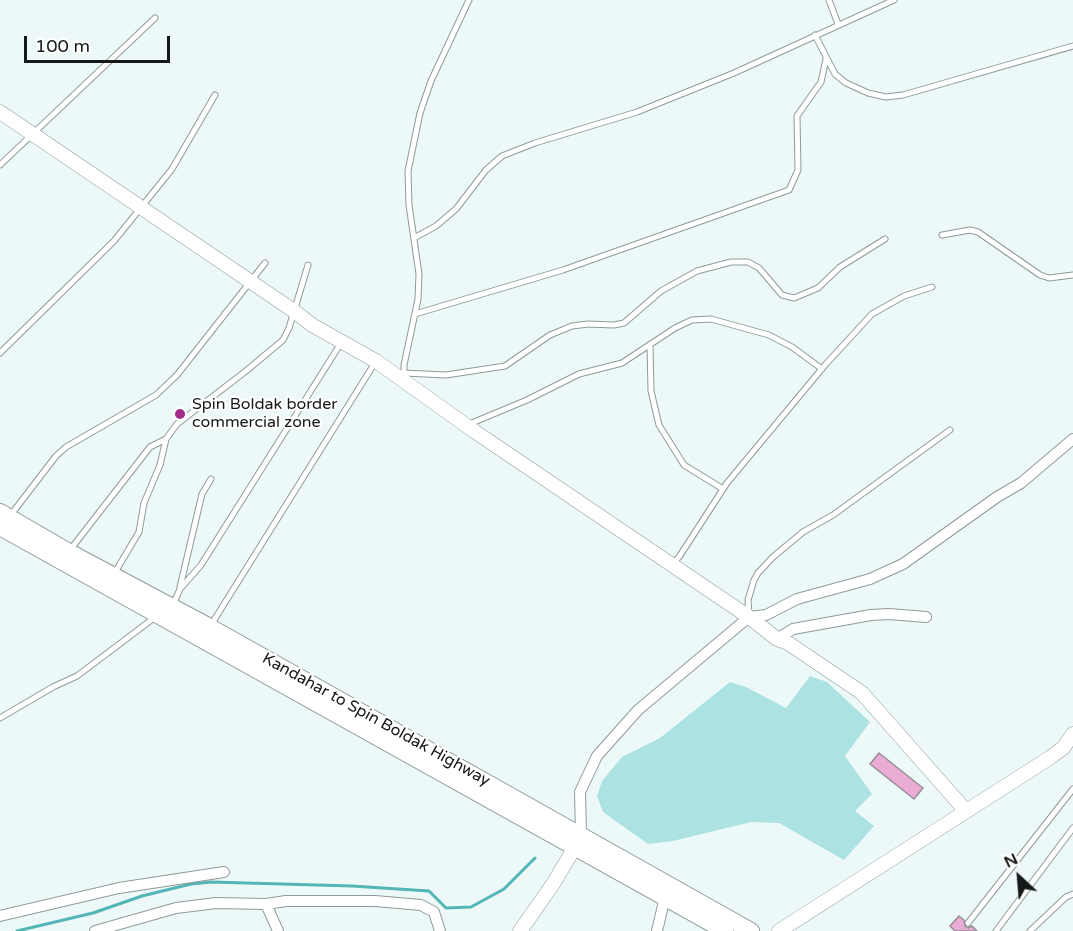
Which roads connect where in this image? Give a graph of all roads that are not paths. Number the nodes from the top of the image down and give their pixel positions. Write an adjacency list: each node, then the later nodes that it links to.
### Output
1 (469, 0): 15 (lane)
2 (829, 0): 5 (lane)
3 (894, 0): 5 (lane)
4 (155, 18): 11 (lane)
5 (838, 24): 6 (lane)
6 (815, 35): 8 (lane); 15 (lane)
7 (1073, 46): 8 (lane)
8 (826, 59): 23 (lane)
9 (215, 95): 13 (lane)
10 (0, 112): 11 (street)
11 (33, 134): 12 (lane); 13 (street)
12 (0, 165)
13 (141, 208): 20 (street); 26 (lane)
14 (942, 235): 19 (lane)
15 (414, 238): 23 (lane)
16 (885, 239): 29 (lane)
17 (265, 263): 20 (lane)
18 (308, 265): 22 (lane)
19 (1073, 275)
20 (249, 282): 22 (street); 36 (lane)
21 (932, 287): 28 (lane)
22 (294, 311): 24 (street); 32 (lane)
23 (415, 314): 29 (lane)
24 (342, 342): 27 (street); 40 (lane)
25 (650, 345): 28 (lane); 30 (lane); 35 (lane)
26 (0, 353)
27 (376, 361): 29 (street); 44 (lane)
28 (822, 369): 35 (lane)
29 (403, 376): 30 (street)
30 (465, 425): 38 (street)
31 (950, 430): 42 (lane)
32 (166, 439): 37 (lane); 39 (lane)
33 (1073, 439): 42 (street)
34 (212, 479): 40 (lane)
35 (723, 489): 38 (lane)
36 (3, 519): 37 (highway, Kandahar to Spin Boldak Highway); 41 (highway, Kandahar to Spin Boldak Highway)
37 (69, 552): 39 (highway, Kandahar to Spin Boldak Highway)
38 (671, 566): 42 (street)
39 (113, 575): 41 (highway, Kandahar to Spin Boldak Highway)
40 (180, 589): 41 (lane)
41 (166, 609): 44 (highway, Kandahar to Spin Boldak Highway); 46 (lane); 51 (highway, Kandahar to Spin Boldak Highway)
42 (749, 617): 45 (street); 51 (street)
43 (926, 617): 45 (street)
44 (210, 627): 51 (highway, Kandahar to Spin Boldak Highway)
45 (777, 639): 49 (street)
46 (0, 718)
47 (1073, 734): 49 (street)
48 (1073, 789): 57 (lane)
49 (966, 811): 66 (street)
50 (1072, 832): 67 (lane)
51 (578, 841): 54 (highway, Kandahar to Spin Boldak Highway); 62 (street); 65 (highway, Kandahar to Spin Boldak Highway)
52 (224, 872): 56 (street)
53 (1073, 894): 68 (lane)
54 (665, 897): 63 (street); 64 (highway, Kandahar to Spin Boldak Highway)
55 (266, 904): 58 (street); 60 (street); 61 (street)
56 (0, 916)
57 (968, 923)
58 (107, 929): 59 (street)
59 (95, 931)
60 (278, 931)
61 (440, 931)
62 (520, 931)
63 (657, 931)
64 (725, 931)
65 (751, 931)
66 (779, 931)
67 (996, 931)
68 (1030, 931)

